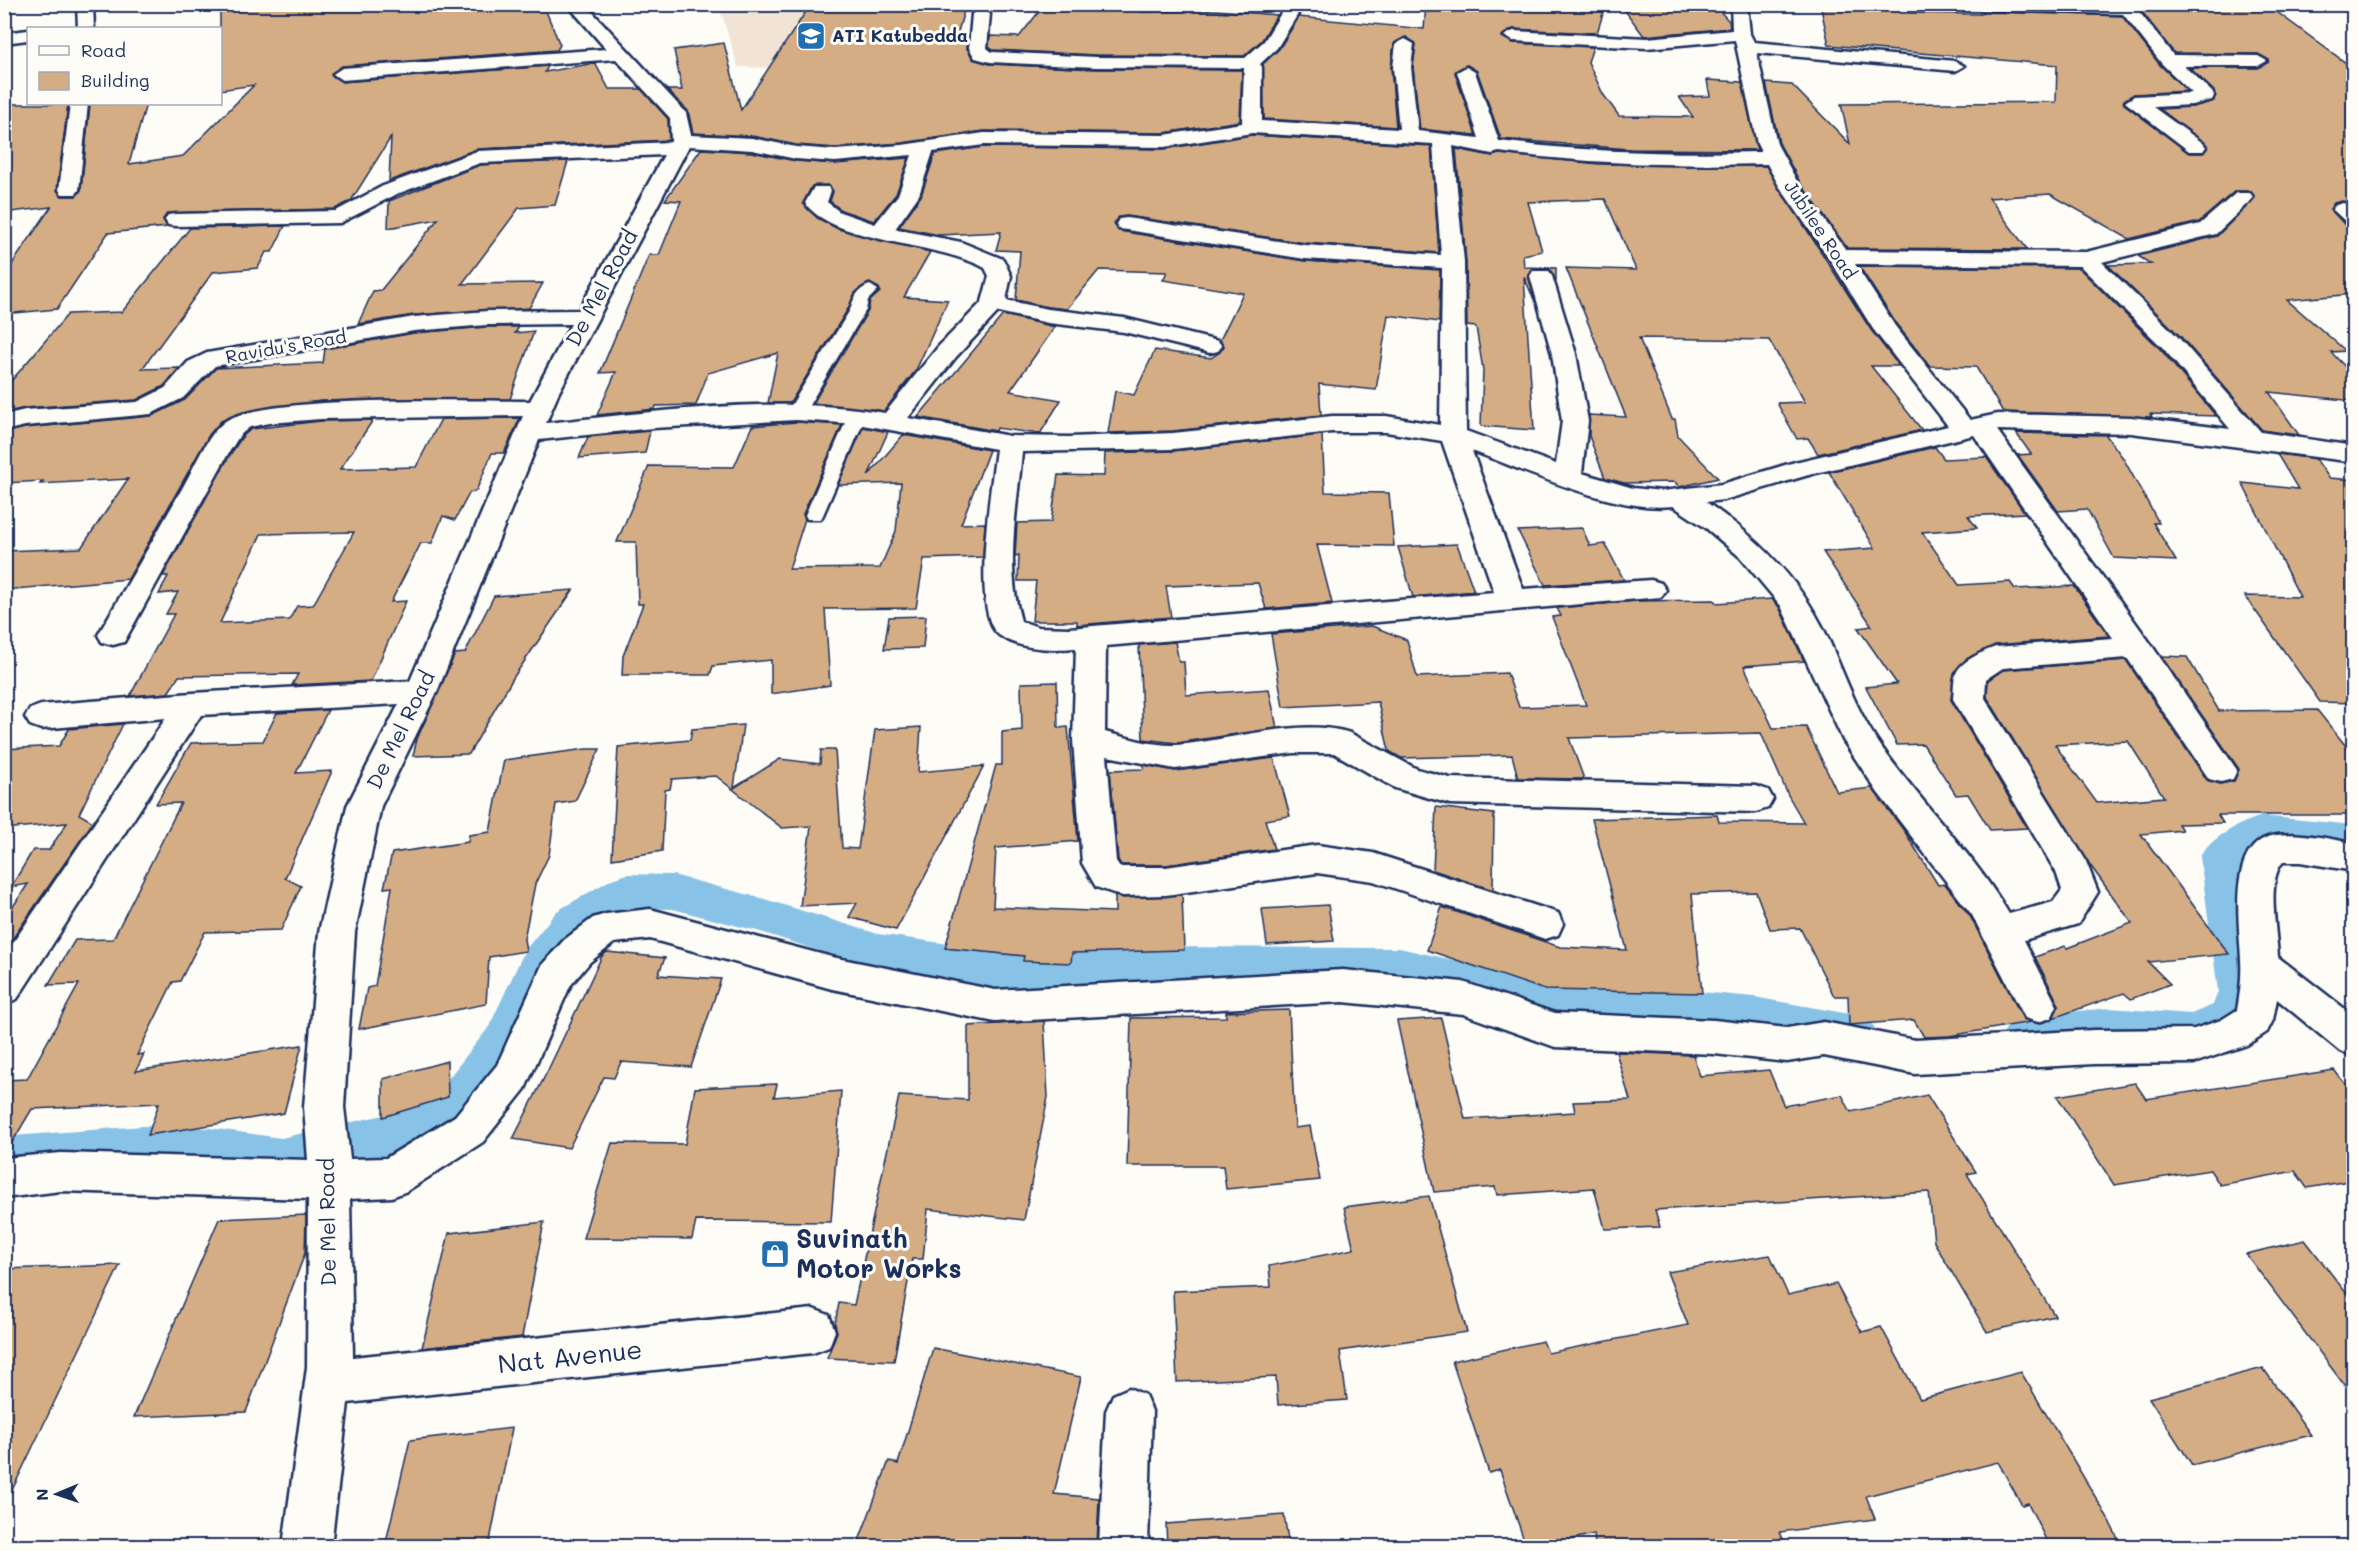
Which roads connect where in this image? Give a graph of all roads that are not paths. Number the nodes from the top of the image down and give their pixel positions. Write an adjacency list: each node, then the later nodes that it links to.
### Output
1 (85, 4): 8 (street)
2 (575, 4): 14 (street)
3 (1740, 4): 12 (street, Jubilee Road)
4 (1983, 5): 5 (street)
5 (2125, 7): 15 (street)
6 (981, 14): 17 (street)
7 (1289, 14): 17 (street)
8 (82, 27)
9 (27, 35): 11 (street)
10 (1513, 36): 12 (street)
11 (4, 38)
12 (1744, 41): 18 (street); 29 (street, Jubilee Road)
13 (1404, 44): 23 (street)
14 (620, 53): 20 (street); 25 (street)
15 (2168, 60): 16 (street); 26 (street)
16 (2258, 61)
17 (1250, 63): 22 (street)
18 (1955, 66)
19 (1466, 72): 28 (street)
20 (342, 74)
21 (79, 105): 30 (street)
22 (1252, 127): 23 (street); 27 (street)
23 (1409, 135): 24 (street)
24 (1442, 139): 28 (street); 38 (street)
25 (680, 144): 27 (street); 33 (street); 42 (street, De Mel Road)
26 (2196, 147)
27 (924, 148): 35 (street)
28 (1492, 148): 29 (street)
29 (1774, 158): 36 (street, Jubilee Road)
30 (69, 190)
31 (821, 191): 35 (street)
32 (2243, 197): 37 (street)
33 (176, 220)
34 (1127, 224): 38 (street)
35 (878, 232): 41 (street)
36 (1840, 257): 37 (street); 49 (street, Jubilee Road)
37 (2086, 259): 51 (street)
38 (1454, 262): 50 (street)
39 (1541, 276): 54 (street)
40 (870, 290): 44 (lane)
41 (993, 304): 43 (street); 48 (street)
42 (586, 317): 46 (street, De Mel Road); 47 (street, Ravidu's Road)
43 (1210, 346)
44 (796, 412): 45 (street); 46 (street)
45 (857, 416): 48 (street); 56 (lane)
46 (534, 421): 59 (street); 62 (street, De Mel Road)
47 (4, 423)
48 (891, 423): 52 (street)
49 (1971, 427): 51 (street); 55 (street); 61 (street, Jubilee Road)
50 (1453, 435): 52 (street); 54 (street); 58 (street)
51 (2253, 439): 53 (street)
52 (1010, 444): 60 (street)
53 (2354, 454)
54 (1568, 477): 55 (street)
55 (1679, 498): 70 (street)
56 (814, 515)
57 (1651, 590): 58 (street)
58 (1512, 600): 60 (street)
59 (113, 635)
60 (1090, 637): 65 (street)
61 (2137, 647): 66 (street, Jubilee Road); 70 (street)
62 (421, 692): 63 (street); 75 (street, De Mel Road)
63 (192, 704): 64 (street); 72 (street)
64 (41, 717)
65 (1089, 740): 67 (street); 69 (street)
66 (2221, 770)
67 (1756, 799)
68 (2354, 857): 71 (street)
69 (1545, 924)
70 (2001, 931): 73 (street)
71 (2260, 964): 74 (street); 75 (street)
72 (4, 988)
73 (2038, 1006)
74 (2354, 1039)
75 (329, 1170): 76 (street); 78 (street, De Mel Road)
76 (4, 1178)
77 (813, 1331): 78 (street, Nat Avenue)
78 (327, 1383): 80 (street, De Mel Road)
79 (1129, 1411): 81 (street)
80 (307, 1546)
81 (1123, 1546)

